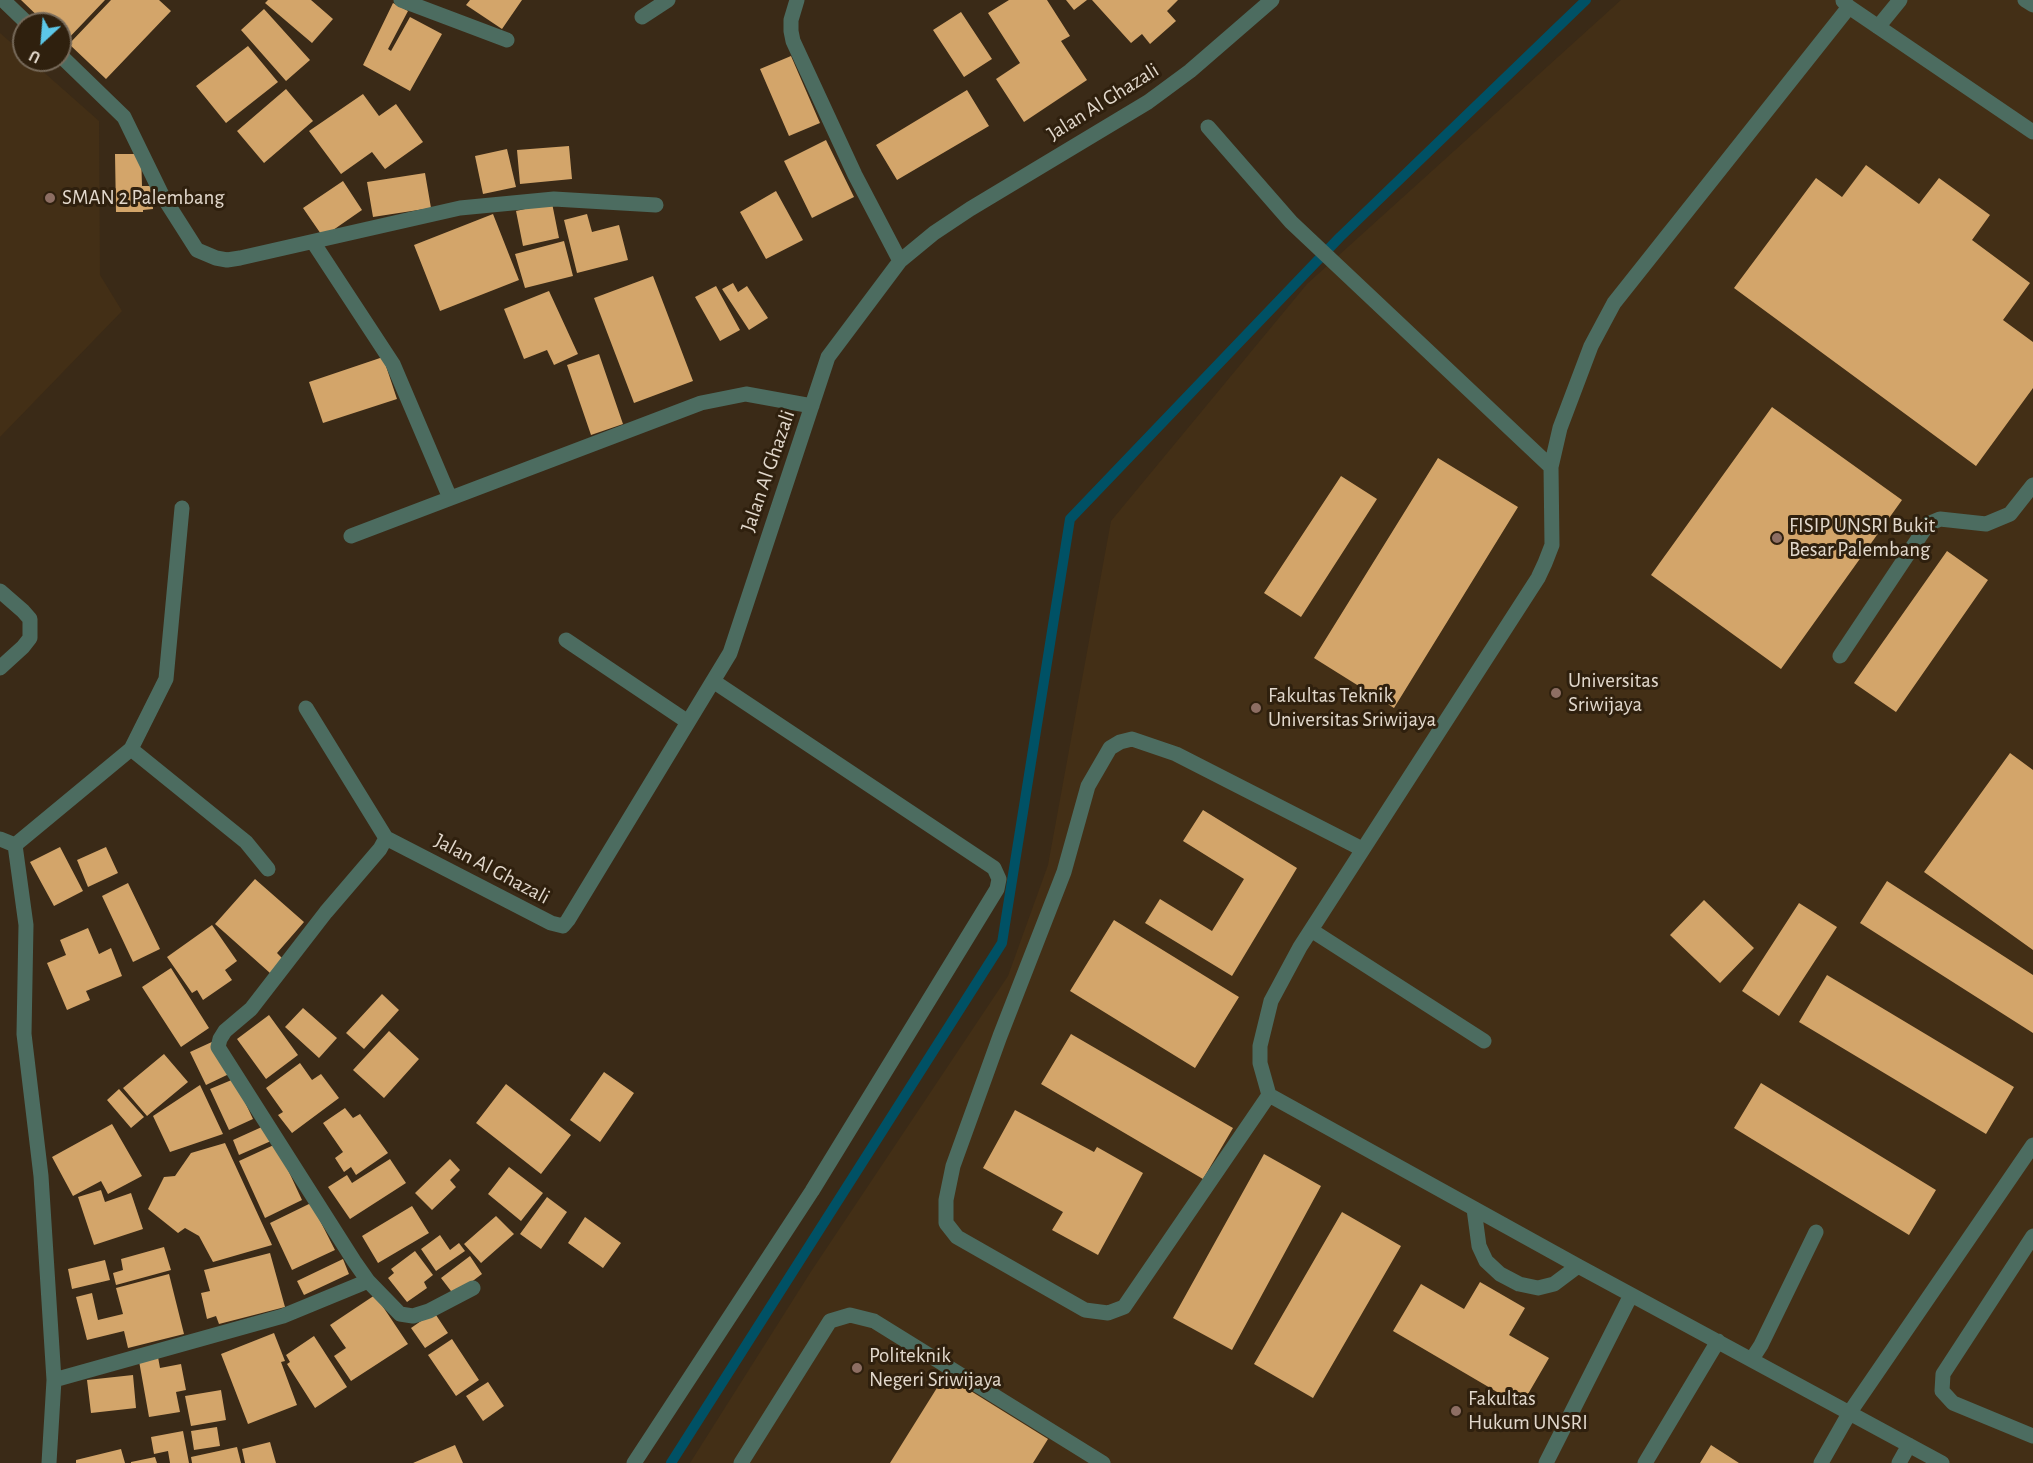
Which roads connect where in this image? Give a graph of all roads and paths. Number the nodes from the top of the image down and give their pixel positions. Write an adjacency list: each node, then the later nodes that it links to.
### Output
1 (3, 0): 10 (street)
2 (401, 0): 13 (street)
3 (668, 0): 11 (street)
4 (797, 0): 19 (street)
5 (1272, 0): 19 (street, Jalan Al Ghazali)
6 (1900, 0): 12 (street)
7 (2025, 0): 9 (street)
8 (1846, 4): 12 (street); 21 (street)
9 (2033, 5)
10 (16, 12)
11 (642, 17)
12 (1878, 27): 16 (street)
13 (507, 40)
14 (72, 67): 18 (street)
15 (1208, 127): 21 (street)
16 (2033, 132)
17 (656, 205): 18 (street)
18 (313, 242): 23 (street)
19 (900, 261): 20 (street, Jalan Al Ghazali)
20 (812, 406): 23 (street); 30 (street, Jalan Al Ghazali)
21 (1551, 468): 37 (street)
22 (2033, 485): 28 (street)
23 (450, 498): 25 (street)
24 (182, 508): 33 (street)
25 (351, 536)
26 (0, 591): 29 (street)
27 (567, 640): 32 (street)
28 (1840, 656)
29 (0, 668)
30 (713, 681): 32 (street, Jalan Al Ghazali); 57 (street)
31 (306, 708): 34 (street)
32 (688, 722): 34 (street, Jalan Al Ghazali)
33 (131, 749): 36 (street); 38 (street)
34 (386, 838): 47 (street)
35 (0, 839): 36 (street)
36 (15, 845): 52 (street)
37 (1362, 849): 39 (street); 41 (street)
38 (268, 869)
39 (1311, 930): 40 (street); 41 (street)
40 (1484, 1041)
41 (1269, 1095): 43 (street)
42 (2033, 1145): 53 (street)
43 (1474, 1209): 46 (street); 46 (street)
44 (1816, 1232): 51 (street)
45 (2033, 1236): 54 (street)
46 (1578, 1266): 49 (street)
47 (369, 1281): 48 (street); 52 (street)
48 (473, 1288)
49 (1631, 1294): 50 (street); 60 (street)
50 (1718, 1341): 51 (street); 61 (street)
51 (1752, 1359): 53 (street)
52 (54, 1380): 56 (street)
53 (1850, 1412): 55 (street); 62 (street)
54 (2033, 1436)
55 (1909, 1445): 63 (street); 64 (street)
56 (49, 1463)
57 (634, 1463)
58 (741, 1463): 59 (street)
59 (1103, 1463)
60 (1546, 1463)
61 (1645, 1463)
62 (1821, 1463)
63 (1899, 1463)
64 (1942, 1463)

